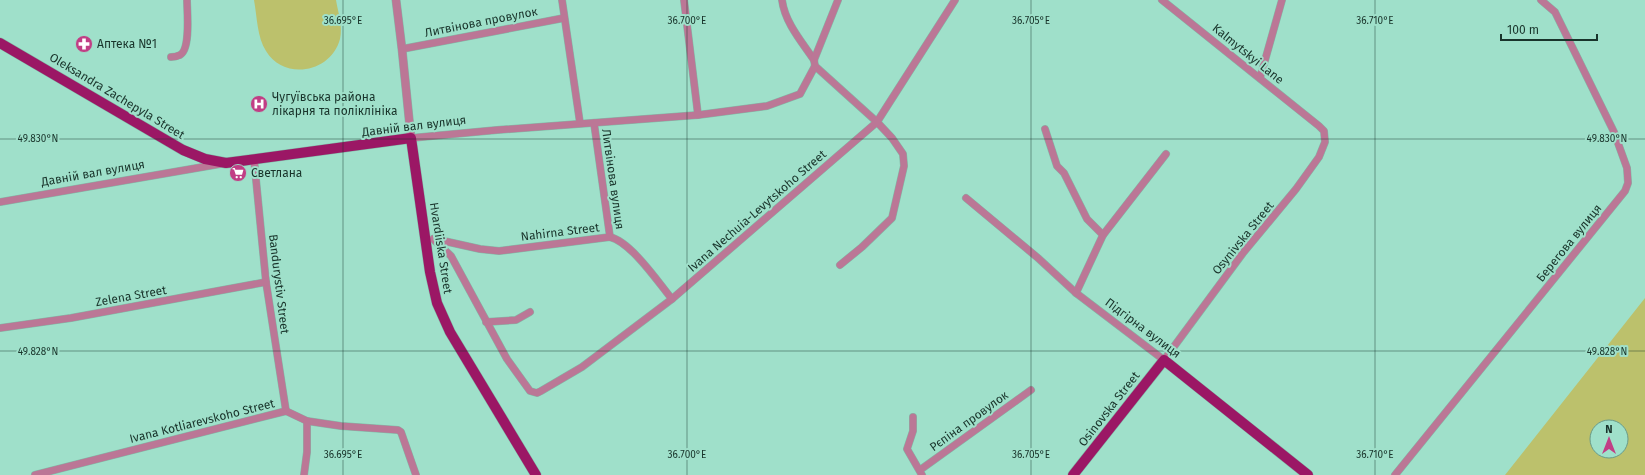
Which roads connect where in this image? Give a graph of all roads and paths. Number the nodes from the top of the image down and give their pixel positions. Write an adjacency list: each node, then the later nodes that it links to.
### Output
1 (187, 0): 14 (street)
2 (396, 0): 13 (street, Hvardiiska Street)
3 (562, 0): 11 (street)
4 (684, 0): 17 (street)
5 (782, 0): 15 (street)
6 (838, 0): 15 (street, Давній вал вулиця)
7 (955, 0): 18 (street, Ivana Nechuia-Levytskoho Street)
8 (1162, 0): 16 (street, Kalmytskyi Lane)
9 (1282, 0): 16 (street)
10 (1541, 0): 51 (street, Берегова вулиця)
11 (564, 18): 13 (street, Литвінова провулок); 19 (street)
12 (0, 43): 26 (main road, Oleksandra Zachepyla Street)
13 (402, 48): 23 (street, Hvardiiska Street)
14 (171, 57)
15 (814, 63): 17 (street, Давній вал вулиця); 18 (street)
16 (1260, 78): 21 (street, Kalmytskyi Lane)
17 (698, 115): 20 (street, Давній вал вулиця)
18 (877, 122): 32 (street); 35 (street, Ivana Nechuia-Levytskoho Street)
19 (580, 123): 20 (street, Давній вал вулиця); 23 (street, Давній вал вулиця)
20 (594, 123): 30 (street, Литвінова вулиця)
21 (1319, 126): 39 (street, Osynivska Street)
22 (1045, 129): 29 (street)
23 (410, 138): 25 (main road, Давній вал вулиця); 31 (main road, Hvardiiska Street)
24 (1166, 154): 29 (street)
25 (254, 159): 26 (main road, Давній вал вулиця); 33 (street, Bandurystiv Street)
26 (226, 163): 28 (street, Давній вал вулиця)
27 (966, 198): 34 (street, Підгірна вулиця)
28 (0, 202)
29 (1103, 235): 34 (street)
30 (610, 237): 31 (street, Nahirna Street); 35 (street, Nahirna Street)
31 (429, 238): 37 (street); 48 (main road, Hvardiiska Street)
32 (840, 265)
33 (266, 282): 38 (street, Zelena Street); 41 (street, Bandurystiv Street)
34 (1076, 293): 39 (street, Підгірна вулиця)
35 (672, 299): 37 (street, Ivana Nechuia-Levytskoho Street)
36 (530, 312): 37 (street)
37 (486, 322)
38 (0, 328)
39 (1164, 360): 49 (main road, Osinovska Street); 50 (main road, Підгірна вулиця)
40 (1031, 390): 44 (street, Рєпіна провулок)
41 (286, 411): 43 (street, Ivana Kotliarevskoho Street); 45 (street, Ivana Kotliarevskoho Street)
42 (913, 418): 44 (street)
43 (308, 421): 46 (street); 47 (street, Ivana Kotliarevskoho Street)
44 (921, 472)
45 (40, 474)
46 (304, 475)
47 (416, 475)
48 (536, 475)
49 (1073, 475)
50 (1308, 475)
51 (1395, 475)

